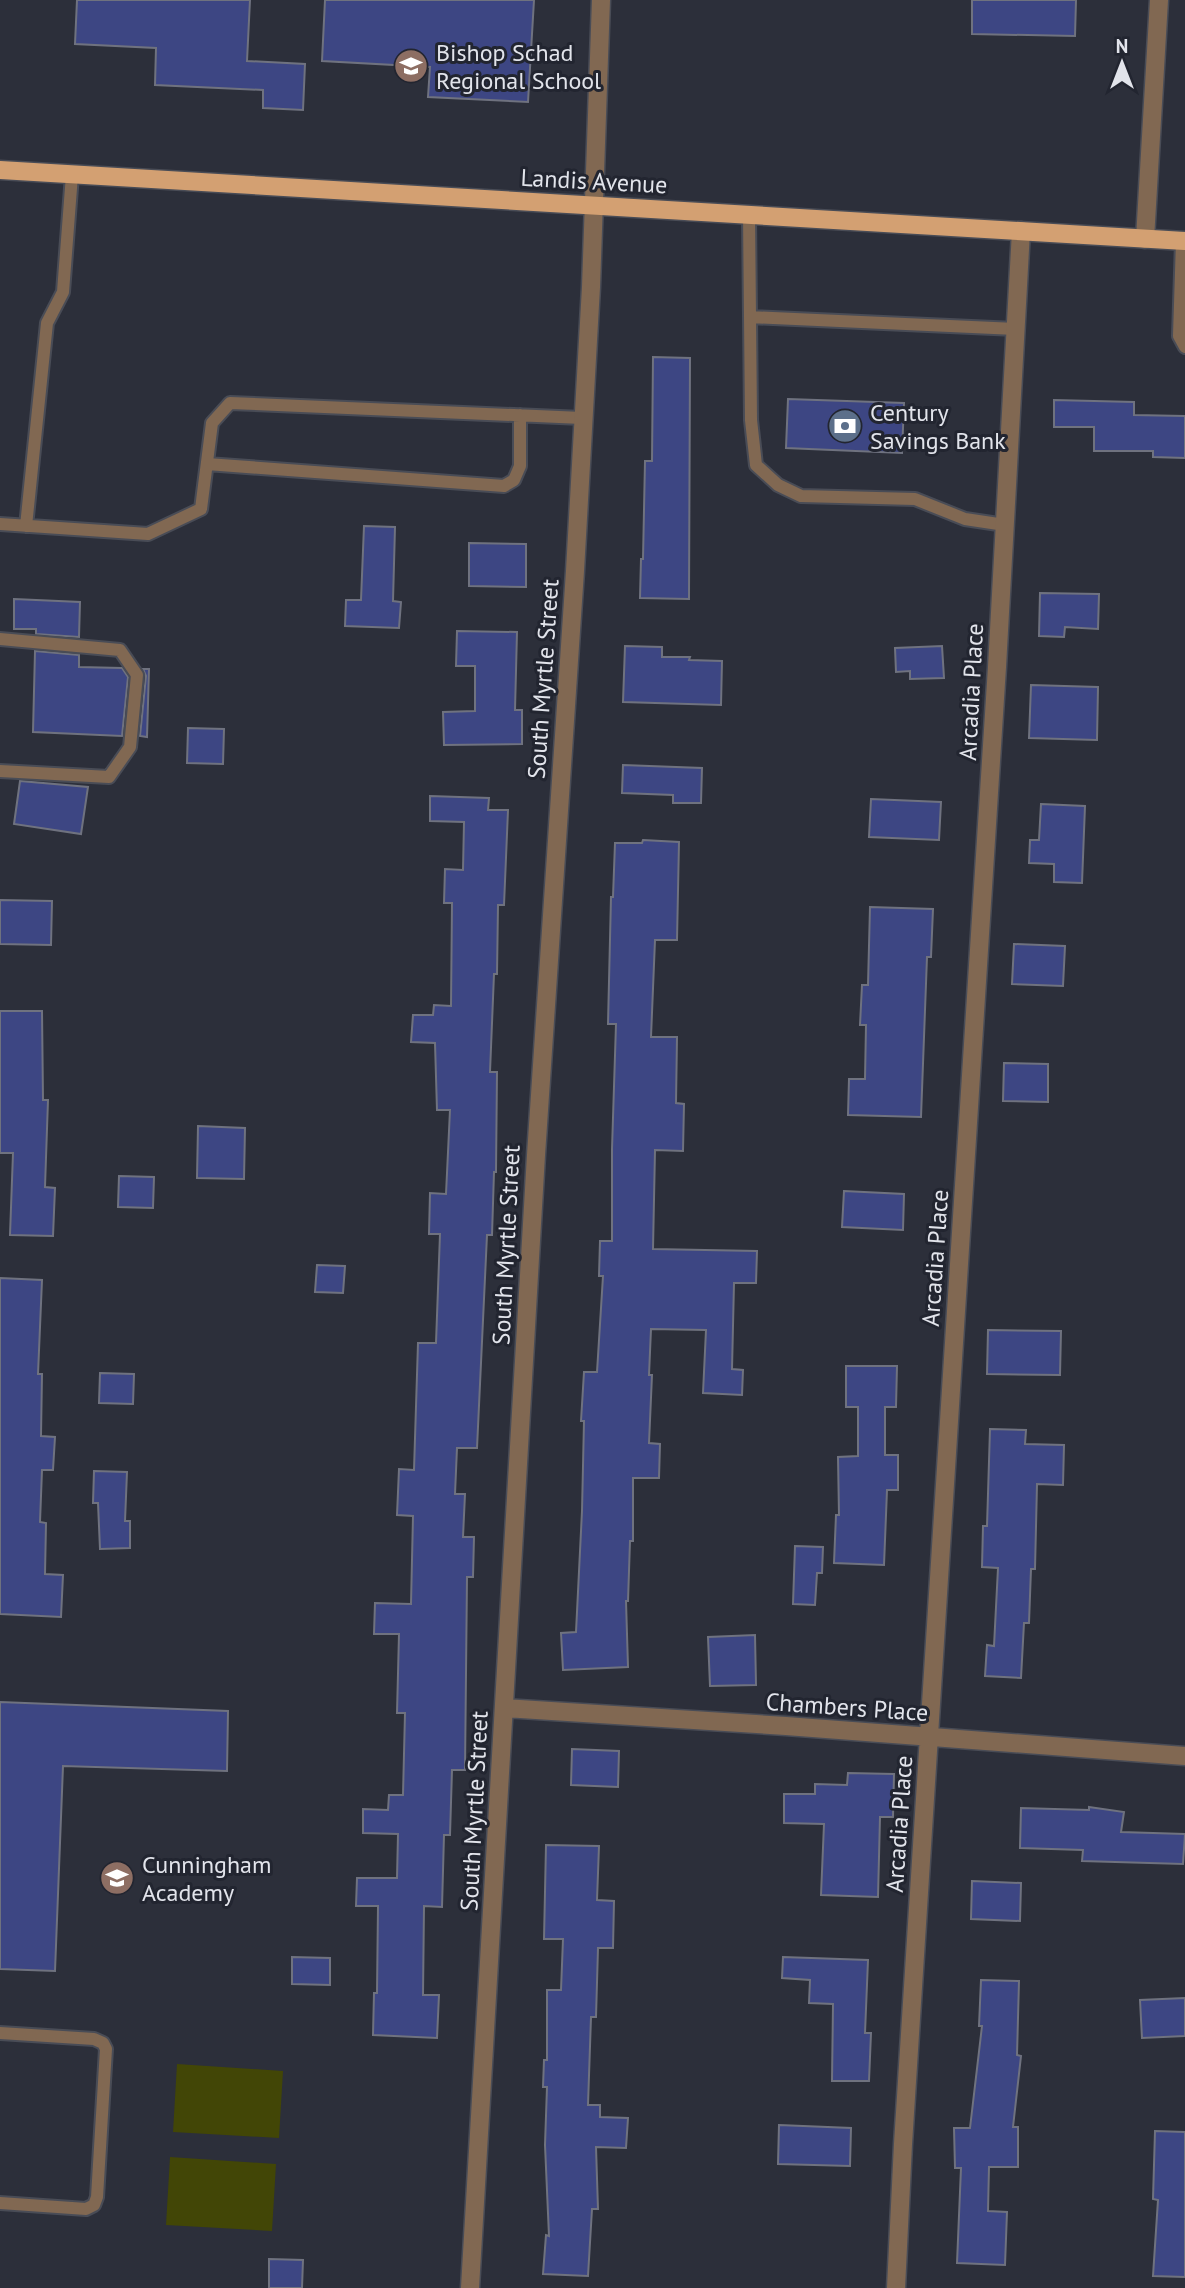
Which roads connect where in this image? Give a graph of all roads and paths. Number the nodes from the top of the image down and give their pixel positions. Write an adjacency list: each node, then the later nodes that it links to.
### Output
1 (601, 0): 5 (street, South Myrtle Street)
2 (1159, 0): 8 (street)
3 (0, 170): 4 (main road, Landis Avenue)
4 (72, 175): 5 (main road, Landis Avenue); 18 (lane)
5 (594, 205): 6 (main road, Landis Avenue); 14 (street, South Myrtle Street)
6 (748, 214): 7 (main road, Landis Avenue); 10 (lane)
7 (1021, 231): 8 (main road, Landis Avenue); 11 (street, Arcadia Place)
8 (1144, 239): 9 (main road, Landis Avenue)
9 (1183, 241): 12 (lane)
10 (750, 317): 11 (lane); 17 (lane)
11 (1016, 329): 17 (street, Arcadia Place)
12 (1185, 347)
13 (520, 415): 14 (lane); 15 (lane); 15 (lane)
14 (582, 418): 21 (street, South Myrtle Street)
15 (207, 464): 18 (lane)
16 (0, 524): 18 (lane)
17 (1005, 525): 22 (street, Arcadia Place)
18 (26, 526)
19 (0, 639): 20 (lane)
20 (0, 771)
21 (504, 1708): 22 (street, Chambers Place); 26 (street, South Myrtle Street)
22 (929, 1738): 23 (street, Chambers Place); 27 (street, Arcadia Place)
23 (1185, 1756)
24 (0, 2033): 25 (lane)
25 (0, 2203)
26 (470, 2288)
27 (896, 2288)

